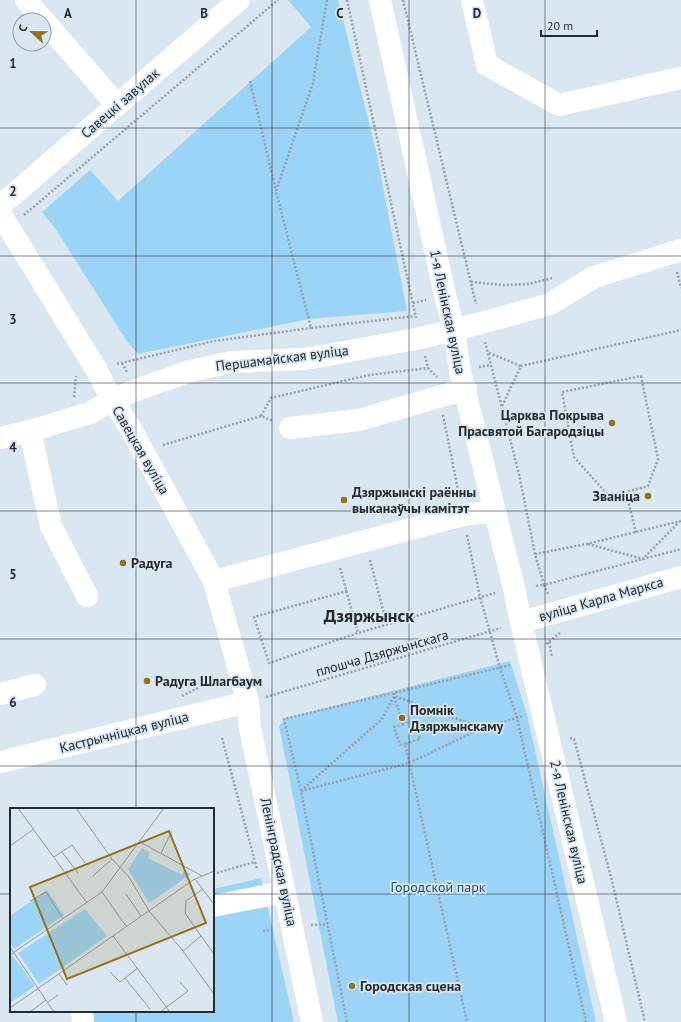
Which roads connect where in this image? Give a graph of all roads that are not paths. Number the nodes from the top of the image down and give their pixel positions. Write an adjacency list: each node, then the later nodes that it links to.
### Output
1 (26, 0): 5 (street)
2 (239, 0): 8 (street, Савецкі завулак)
3 (380, 0): 12 (street, 1-я Ленінская вуліца)
4 (472, 0): 7 (street)
5 (37, 12)
6 (52, 29): 8 (street)
7 (681, 78)
8 (117, 105): 9 (street, Савецкі завулак)
9 (0, 206)
10 (5, 220): 14 (street, Савецкая вуліца)
11 (678, 258): 12 (street, Першамайская вуліца)
12 (454, 330): 13 (street, 1-я Ленінская вуліца); 14 (street, Першамайская вуліца)
13 (466, 389): 15 (street); 18 (street, 1-я Ленінская вуліца)
14 (112, 400): 16 (street, Першамайская вуліца); 20 (street, Савецкая вуліца)
15 (290, 428)
16 (30, 431): 17 (street, Першамайская вуліца); 21 (street)
17 (0, 438)
18 (495, 511): 20 (street); 22 (street, 1-я Ленінская вуліца)
19 (681, 577): 22 (street, вуліца Карла Маркса)
20 (214, 581): 25 (street, Савецкая вуліца)
21 (87, 596)
22 (521, 622): 32 (street, 2-я Ленінская вуліца)
23 (35, 685): 24 (street)
24 (0, 694)
25 (248, 702): 26 (street, Кастрычніцкая вуліца); 27 (street, Ленінградская вуліца)
26 (0, 762)
27 (285, 892): 28 (street); 31 (street, Ленінградская вуліца)
28 (214, 906)
29 (82, 1012): 30 (street)
30 (83, 1022)
31 (312, 1022)
32 (616, 1022)

